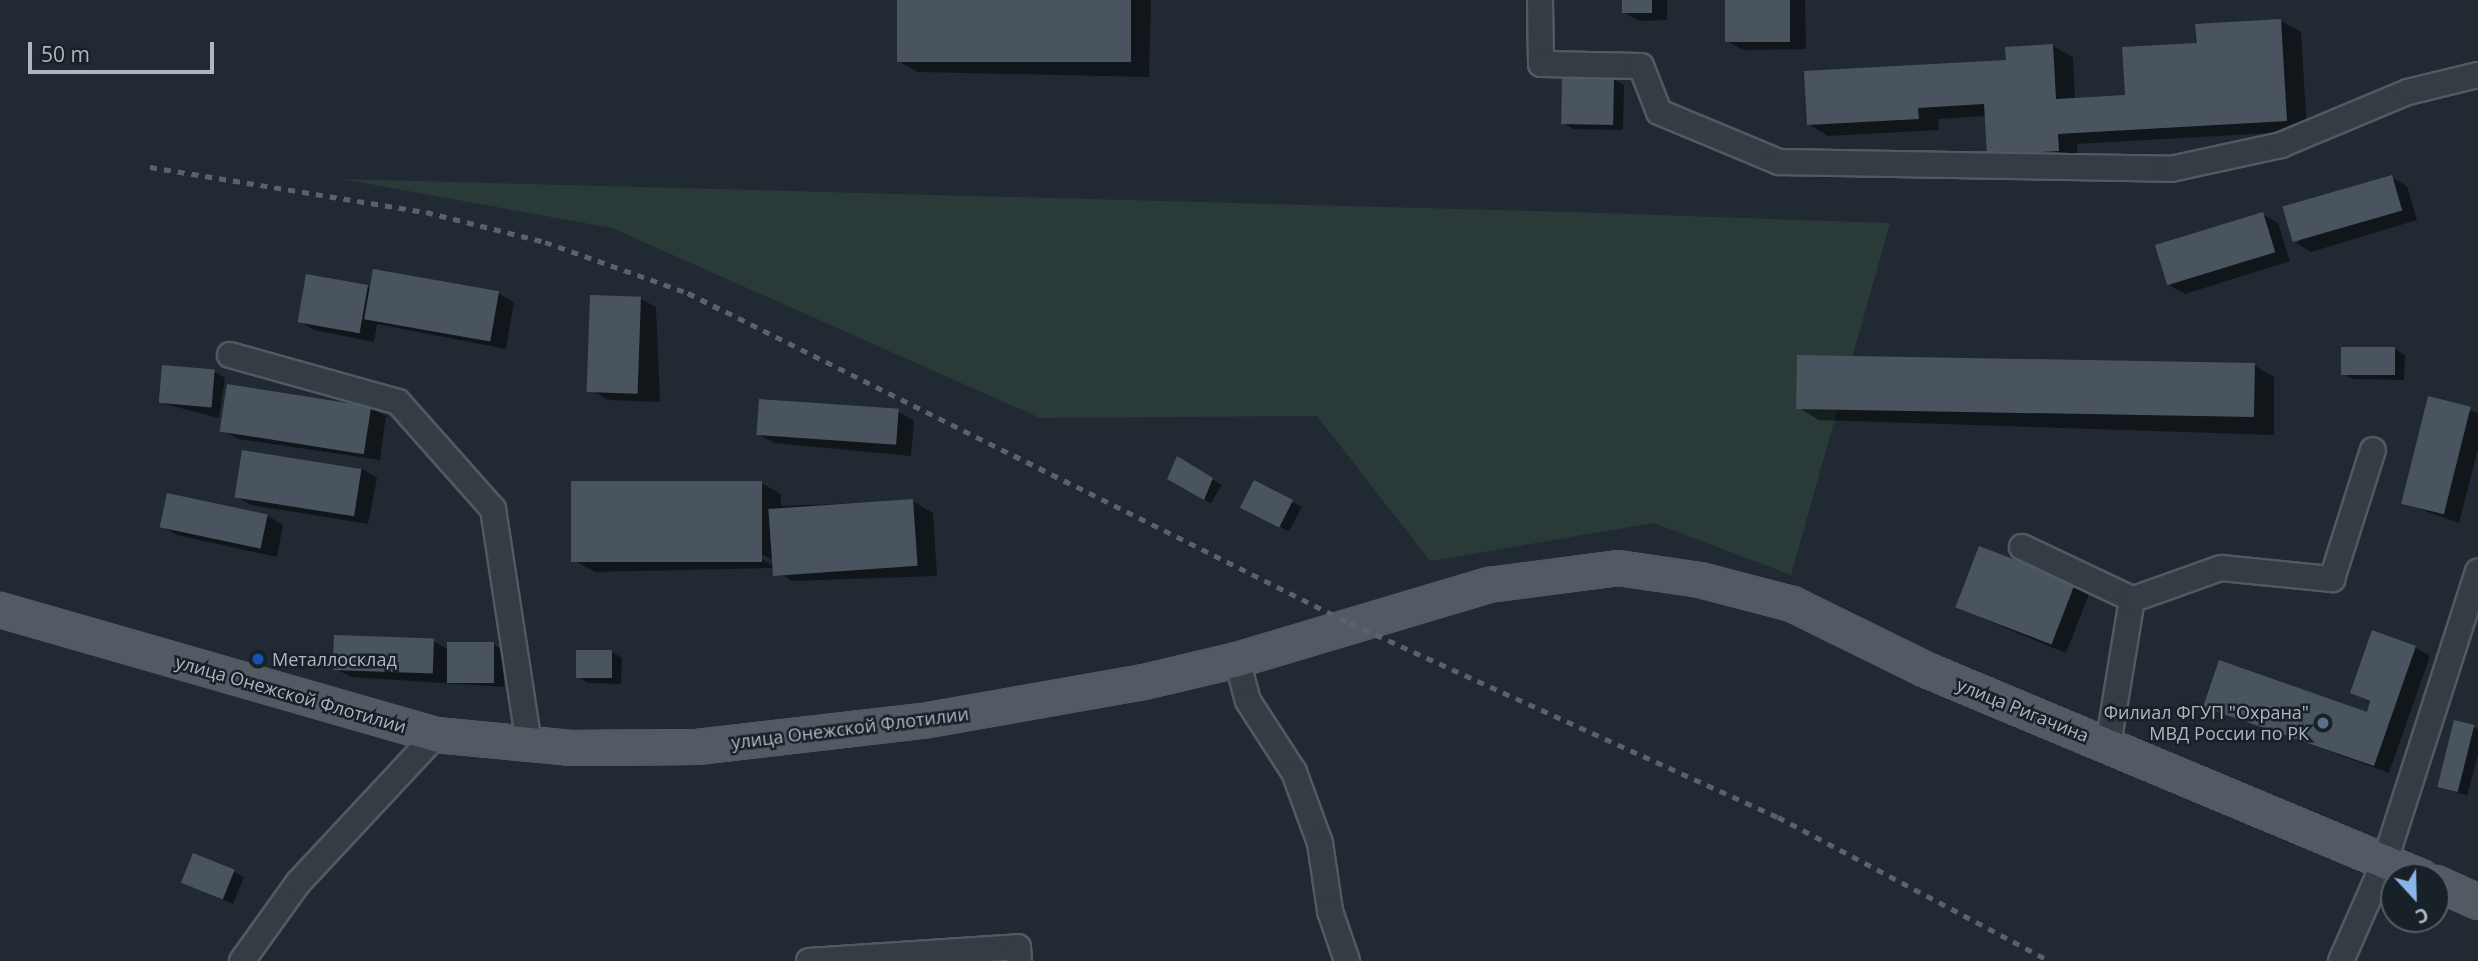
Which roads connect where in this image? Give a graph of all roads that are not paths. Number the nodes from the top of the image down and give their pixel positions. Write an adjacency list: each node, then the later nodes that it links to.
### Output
1 (1540, 0): 2 (street)
2 (2478, 75)
3 (230, 355): 11 (street)
4 (2373, 450): 7 (street)
5 (2022, 547): 7 (street)
6 (2478, 572): 13 (street)
7 (2131, 600): 12 (street)
8 (0, 610): 10 (main road, улица Онежской Флотилии)
9 (1237, 660): 11 (street); 12 (main road, улица Ригачина); 20 (street)
10 (436, 735): 11 (street); 17 (street)
11 (529, 744)
12 (2108, 745): 13 (main road, улица Ригачина)
13 (2385, 861): 14 (main road, улица Ригачина); 21 (street)
14 (2390, 863)
15 (2450, 889): 16 (main road)
16 (2478, 902)
17 (242, 961)
18 (809, 961): 19 (street)
19 (1019, 961)
20 (1347, 961)
21 (2341, 961)

